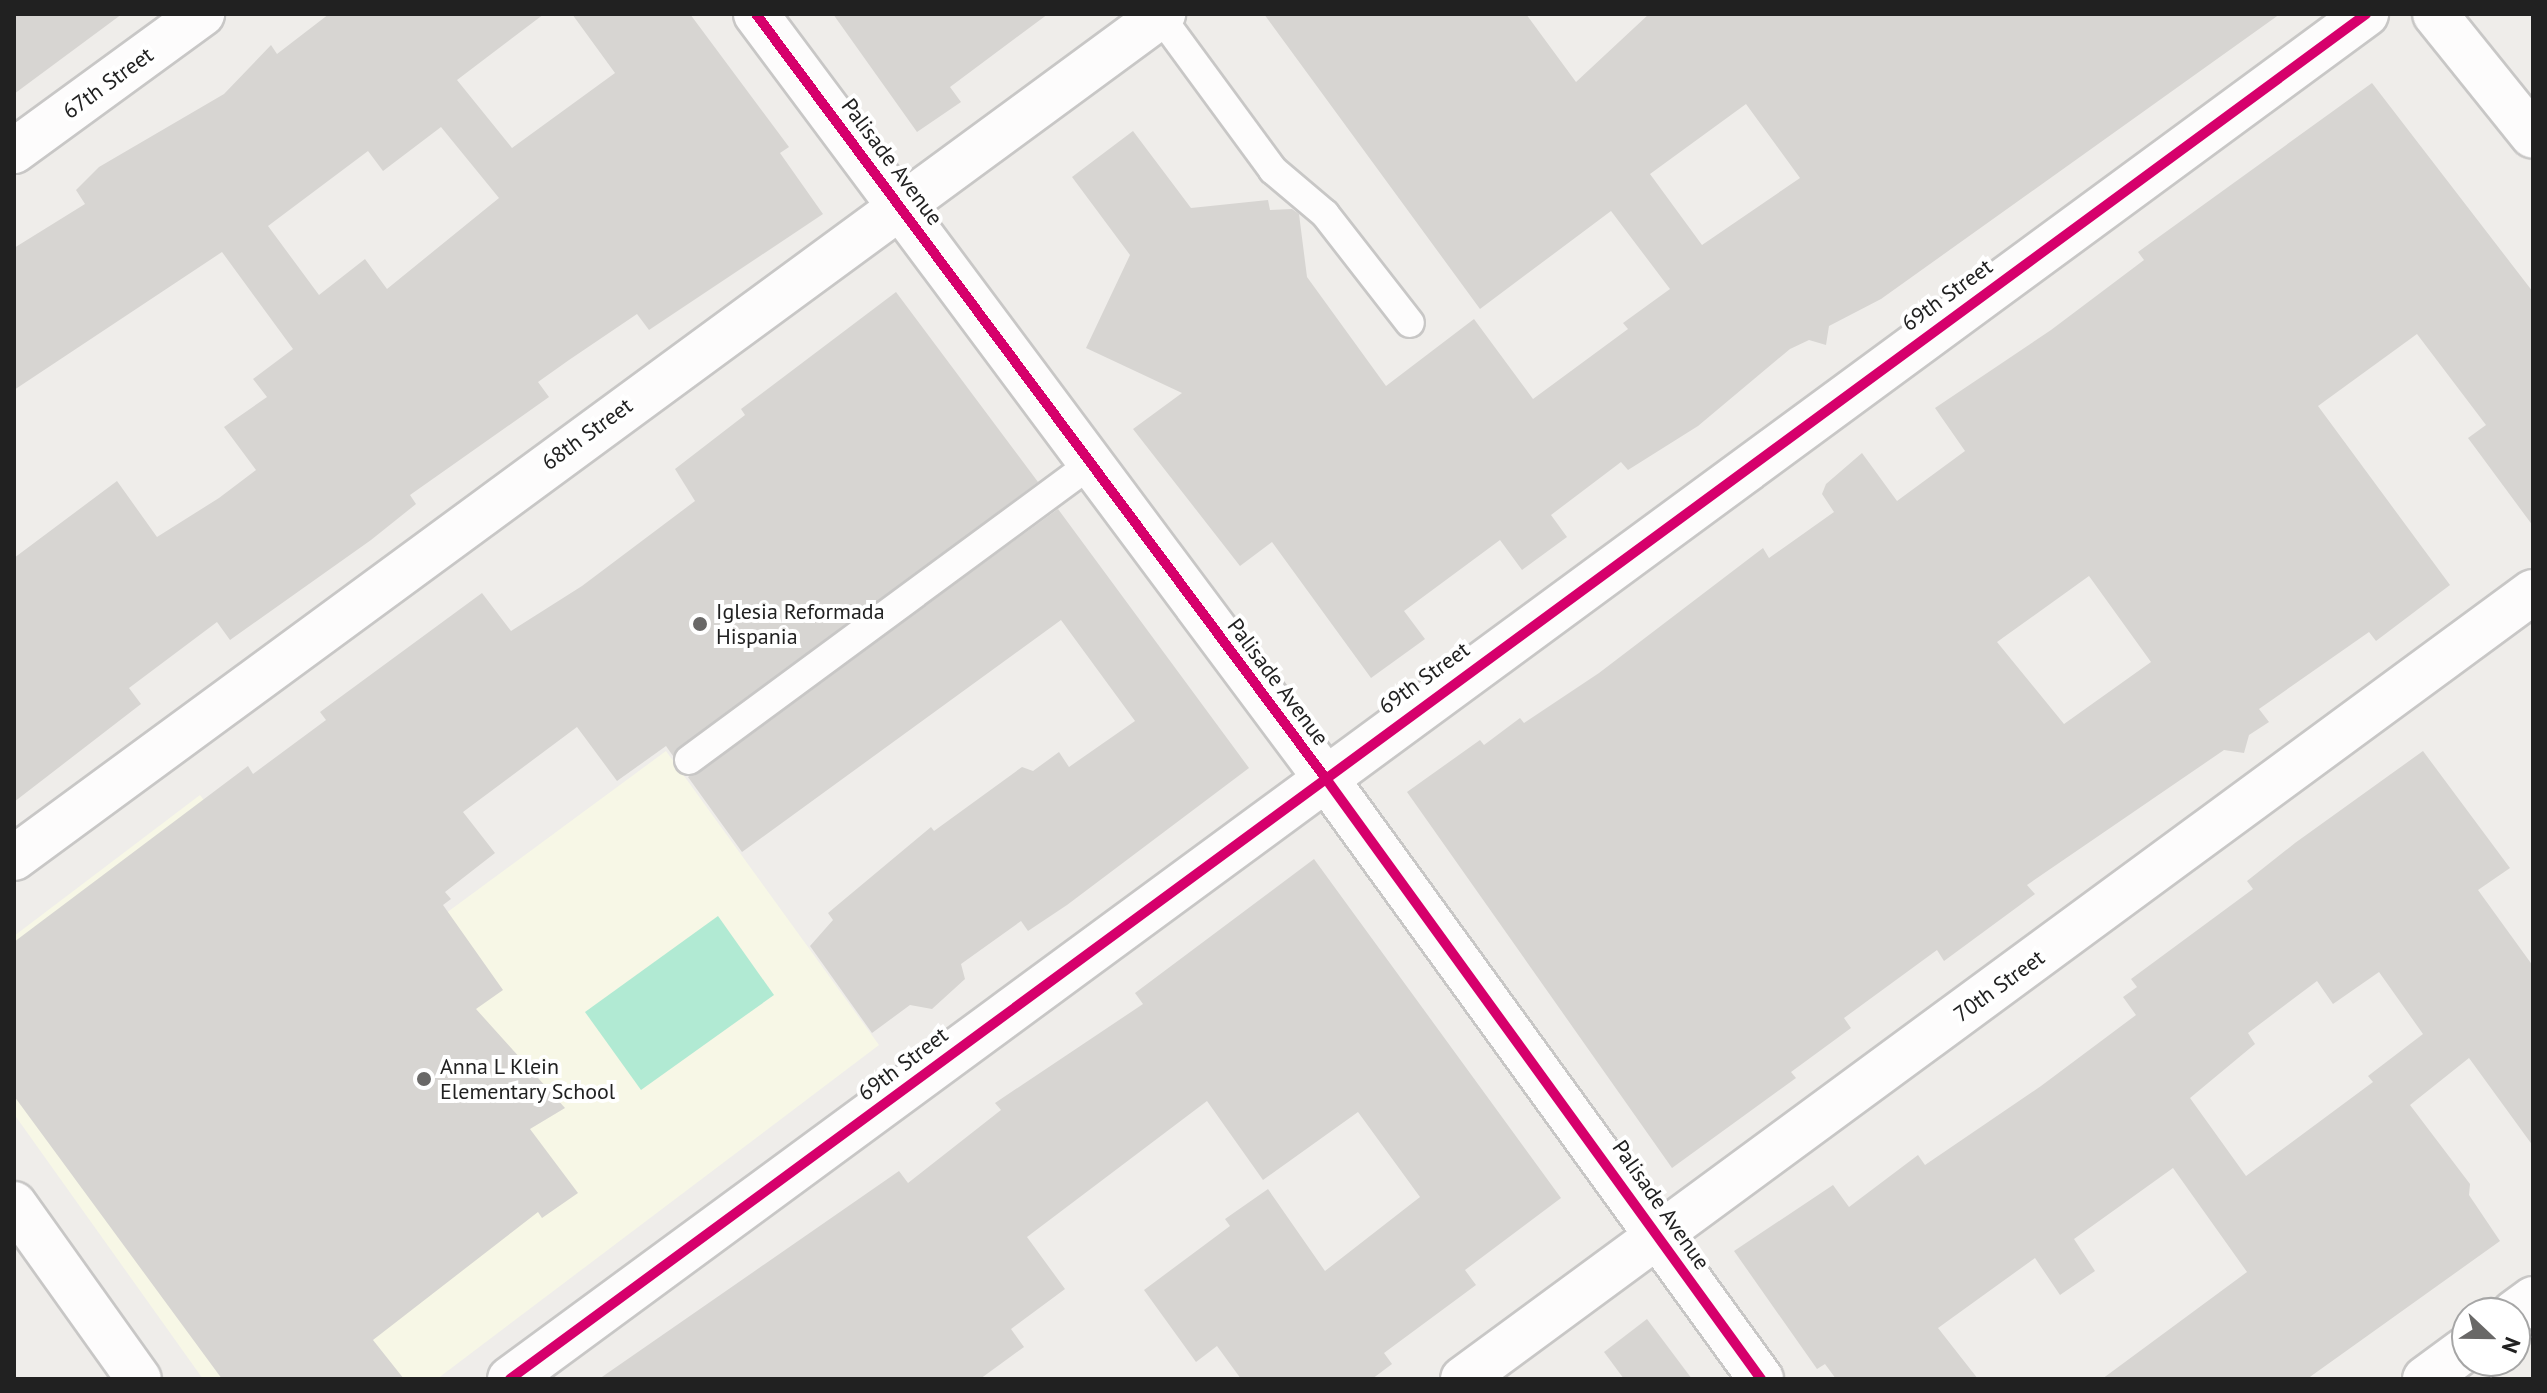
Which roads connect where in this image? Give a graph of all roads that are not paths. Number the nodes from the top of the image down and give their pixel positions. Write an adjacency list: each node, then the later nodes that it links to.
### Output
1 (756, 14): 8 (street, Palisade Avenue)
2 (2366, 14): 13 (street, 69th Street)
3 (2435, 14): 6 (street)
4 (1161, 15): 8 (street, 68th Street); 9 (lane)
5 (192, 17): 7 (street, 67th Street)
6 (2533, 136)
7 (14, 151)
8 (898, 204): 10 (street, Palisade Avenue); 14 (street, 68th Street)
9 (1410, 323)
10 (1091, 464): 12 (lane); 13 (street, Palisade Avenue)
11 (2533, 592): 16 (street, 70th Street)
12 (689, 760)
13 (1324, 776): 16 (street, Palisade Avenue); 19 (street, 69th Street)
14 (14, 858)
15 (14, 1204): 18 (street)
16 (1661, 1235): 20 (street, 70th Street); 21 (street, Palisade Avenue)
17 (2451, 1360): 22 (street)
18 (139, 1379)
19 (510, 1379)
20 (1463, 1379)
21 (1761, 1379)
22 (2425, 1379)

